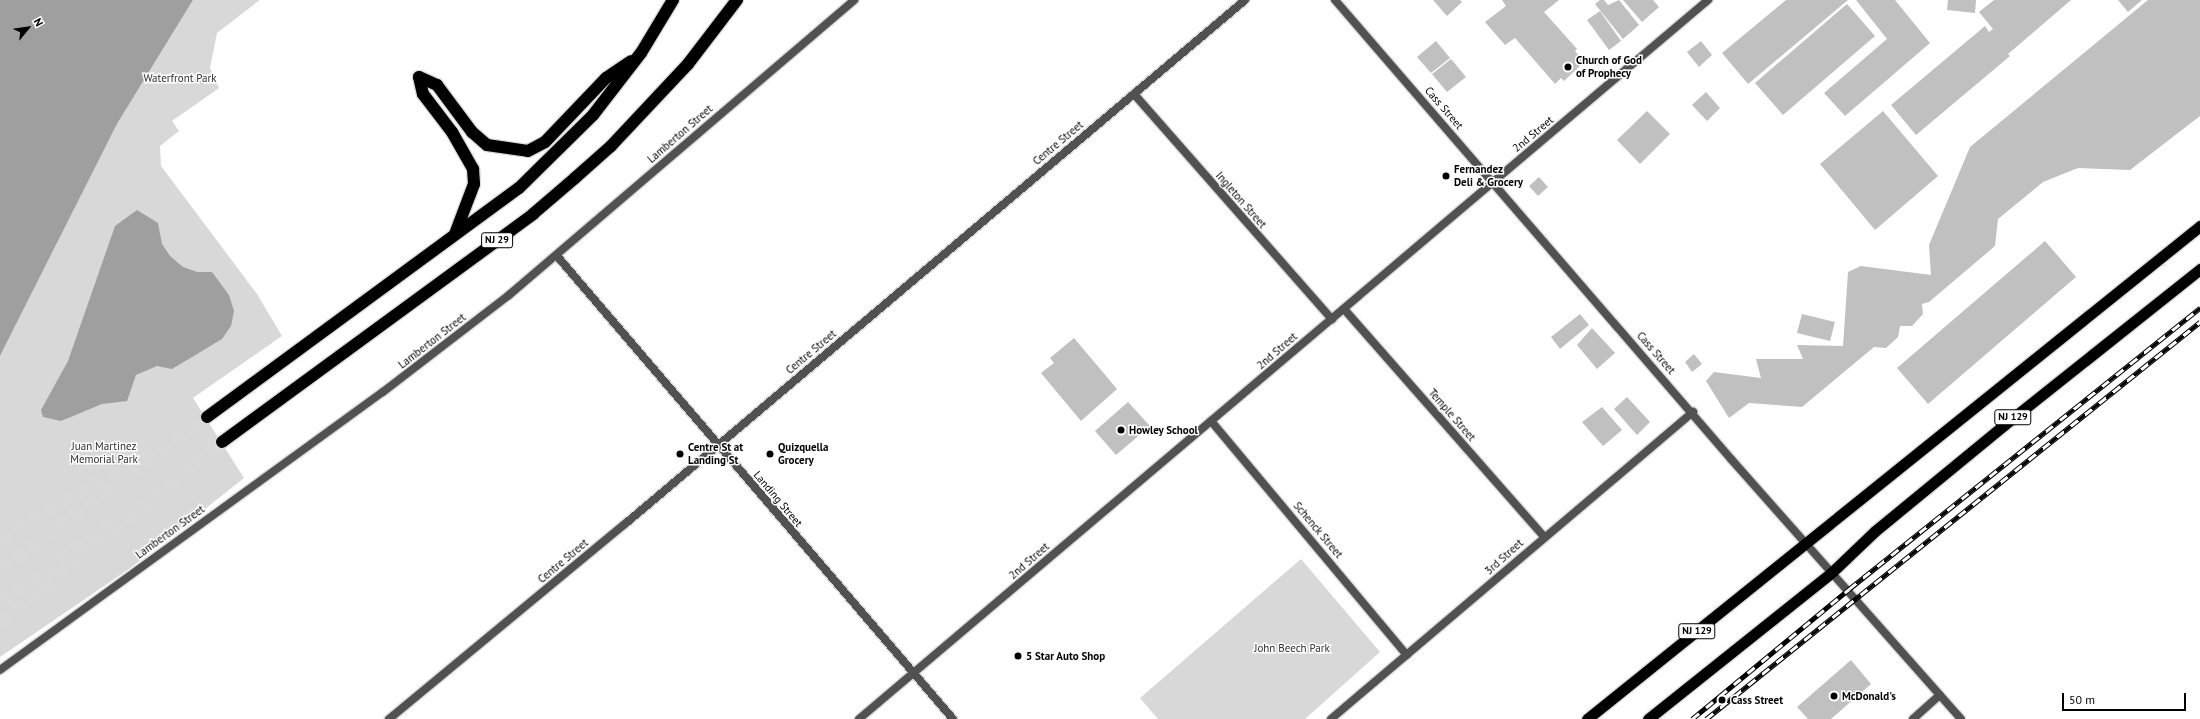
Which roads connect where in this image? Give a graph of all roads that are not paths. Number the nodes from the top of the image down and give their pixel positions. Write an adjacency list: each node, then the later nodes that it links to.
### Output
1 (674, 0): 7 (highway, NJ 29)
2 (737, 0): 19 (highway, NJ 29)
3 (854, 0): 12 (street, Lamberton Street)
4 (1245, 0): 8 (street, Centre Street)
5 (1335, 0): 9 (street, Cass Street)
6 (1708, 0): 9 (street, 2nd Street)
7 (641, 53): 11 (highway, NJ 29); 11 (highway)
8 (1134, 94): 15 (street, Ingleton Street); 20 (street, Centre Street)
9 (1494, 182): 14 (street, 2nd Street); 16 (street, Cass Street)
10 (2200, 226): 22 (highway, NJ 129)
11 (454, 234): 17 (highway, NJ 29)
12 (556, 256): 20 (street, Landing Street); 25 (street, Lamberton Street)
13 (2200, 269): 23 (highway, NJ 129)
14 (1344, 309): 15 (street, 2nd Street); 21 (street, Temple Street)
15 (1332, 319): 18 (street, 2nd Street)
16 (1693, 412): 21 (street, 3rd Street); 22 (street, Cass Street)
17 (207, 417)
18 (1211, 422): 24 (street, Schenck Street); 26 (street, 2nd Street)
19 (222, 442)
20 (718, 445): 26 (street, Landing Street); 28 (street, Centre Street)
21 (1544, 536): 24 (street, 3rd Street)
22 (1806, 543): 23 (street, Cass Street); 32 (highway, NJ 129)
23 (1832, 572): 27 (street, Cass Street); 33 (highway, NJ 129)
24 (1407, 655): 31 (street, 3rd Street)
25 (0, 670)
26 (914, 674): 29 (street, 2nd Street); 30 (street, Landing Street)
27 (1940, 695): 34 (street); 35 (street, Cass Street)
28 (389, 719)
29 (860, 719)
30 (953, 719)
31 (1331, 719)
32 (1587, 719)
33 (1648, 719)
34 (1913, 719)
35 (1961, 719)

